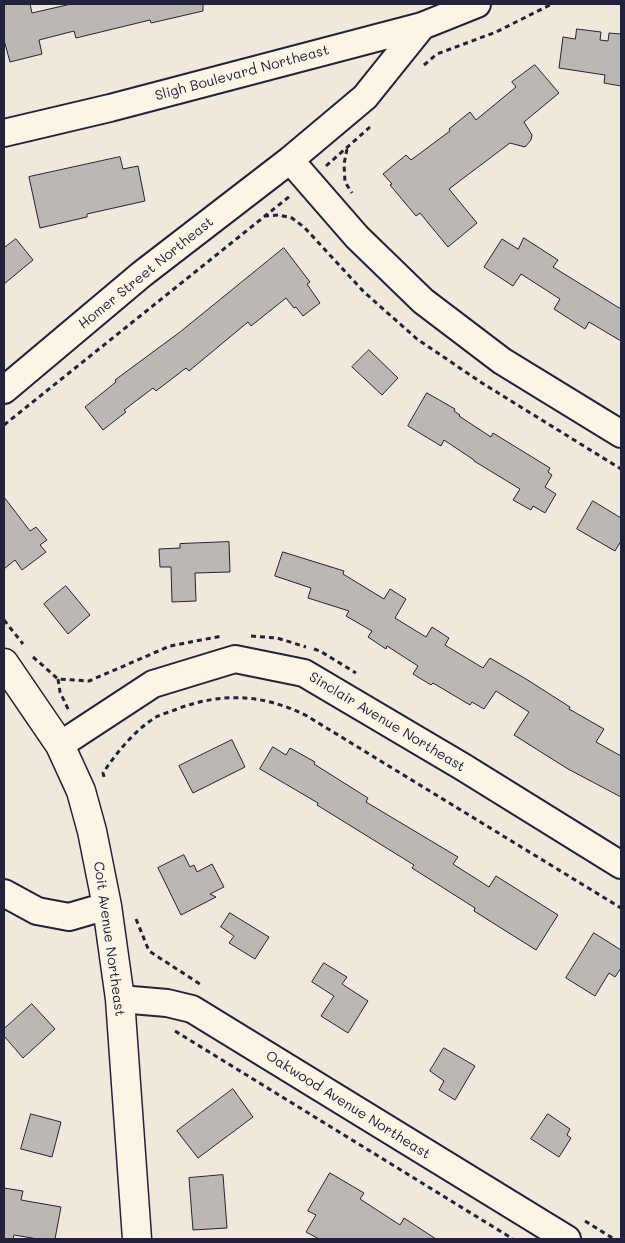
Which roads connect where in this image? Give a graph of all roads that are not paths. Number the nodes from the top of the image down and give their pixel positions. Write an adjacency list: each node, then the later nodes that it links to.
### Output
1 (477, 4): 2 (street, Sligh Boulevard Northeast)
2 (422, 26): 3 (street, Sligh Boulevard Northeast); 4 (street, Homer Street Northeast)
3 (4, 133)
4 (290, 160): 5 (street, Homer Street Northeast); 6 (street)
5 (4, 390)
6 (621, 434)
7 (4, 663): 8 (street, Coit Avenue Northeast)
8 (60, 745): 9 (street, Sinclair Avenue Northeast); 11 (street, Coit Avenue Northeast)
9 (621, 865)
10 (4, 893): 11 (street)
11 (107, 906): 12 (street, Coit Avenue Northeast)
12 (120, 1000): 13 (street, Oakwood Avenue Northeast); 14 (street, Coit Avenue Northeast)
13 (574, 1229)
14 (137, 1239)

